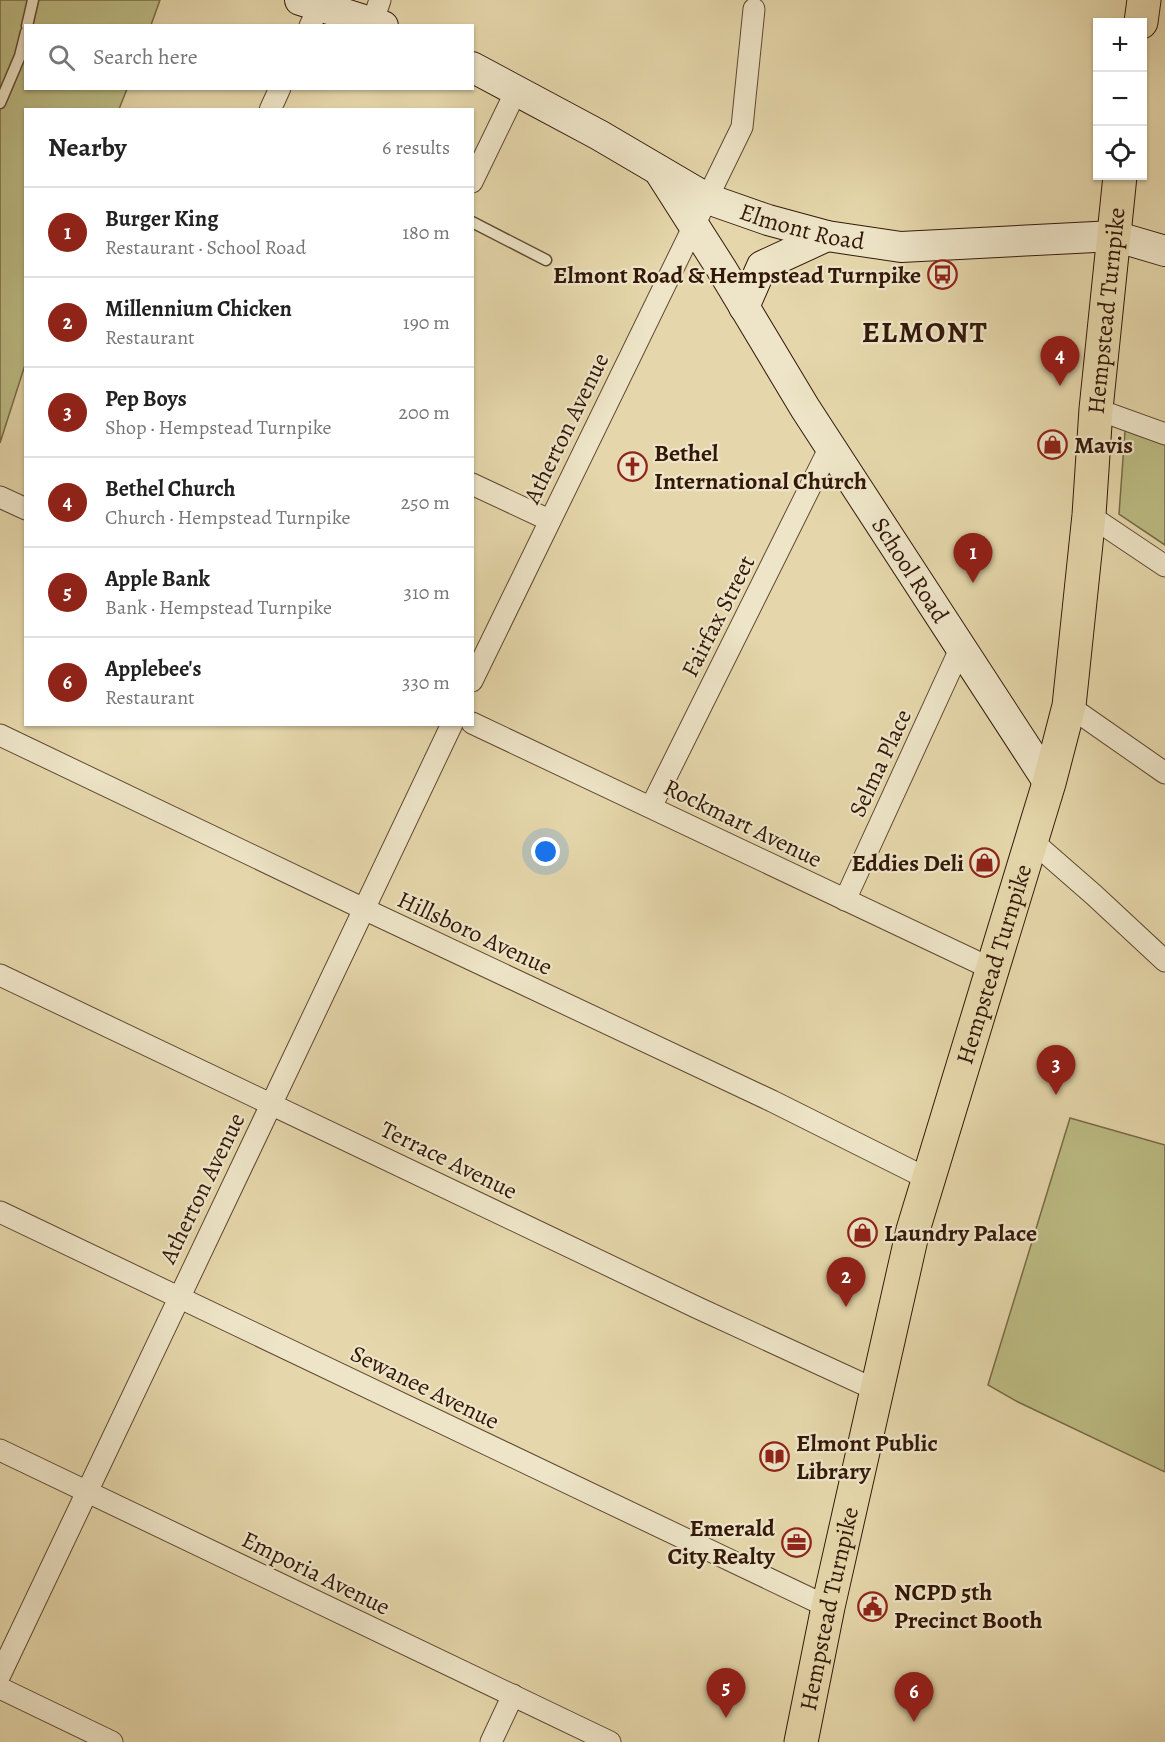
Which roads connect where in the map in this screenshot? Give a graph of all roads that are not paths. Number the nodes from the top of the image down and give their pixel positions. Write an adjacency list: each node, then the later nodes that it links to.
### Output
1 (33, 0): 7 (lane)
2 (1144, 0): 6 (main road)
3 (754, 9): 17 (street, Atherton Avenue)
4 (310, 10): 5 (main road)
5 (379, 16)
6 (1142, 18)
7 (27, 24)
8 (24, 40): 12 (lane)
9 (474, 68): 10 (main road, Elmont Road)
10 (517, 89): 14 (main road, Elmont Road); 15 (street)
11 (279, 90): 13 (street)
12 (0, 103)
13 (271, 108)
14 (659, 172): 17 (main road, Elmont Road); 19 (main road, School Road)
15 (474, 178)
16 (1120, 180): 21 (main road, Hempstead Turnpike)
17 (708, 199): 19 (street, Atherton Avenue); 20 (main road, Elmont Road)
18 (474, 223): 23 (lane)
19 (693, 227): 24 (main road, School Road); 32 (street, Atherton Avenue)
20 (827, 236): 21 (main road, Elmont Road); 24 (main road)
21 (1114, 236): 22 (main road, Elmont Road); 25 (main road, Hempstead Turnpike)
22 (1165, 252)
23 (546, 260)
24 (744, 307): 27 (main road, School Road)
25 (1096, 409): 26 (street); 31 (main road, Hempstead Turnpike)
26 (1165, 434)
27 (830, 447): 34 (main road, School Road); 42 (street, Fairfax Street)
28 (474, 485): 32 (street)
29 (0, 497): 30 (street)
30 (24, 508)
31 (1089, 515): 33 (street); 36 (main road, Hempstead Turnpike)
32 (549, 520): 35 (street, Atherton Avenue)
33 (1165, 566)
34 (961, 647): 41 (main road, School Road); 44 (street, Selma Place)
35 (474, 677)
36 (1069, 706): 40 (street); 41 (main road, Hempstead Turnpike)
37 (474, 724): 42 (street, Rockmart Avenue)
38 (451, 726): 45 (street, Atherton Avenue)
39 (0, 735): 45 (street, Hillsboro Avenue)
40 (1165, 773)
41 (1050, 783): 43 (main road, Hempstead Turnpike)
42 (651, 807): 44 (street, Rockmart Avenue)
43 (1032, 840): 46 (street); 47 (main road, Hempstead Turnpike)
44 (845, 900): 47 (street, Rockmart Avenue)
45 (364, 909): 49 (street, Atherton Avenue); 50 (street, Hillsboro Avenue)
46 (1165, 961)
47 (992, 969): 50 (main road, Hempstead Turnpike)
48 (0, 975): 49 (street, Terrace Avenue)
49 (271, 1103): 52 (street, Atherton Avenue); 53 (street, Terrace Avenue)
50 (928, 1179): 53 (main road, Hempstead Turnpike)
51 (0, 1212): 52 (street, Sewanee Avenue)
52 (178, 1297): 55 (street, Atherton Avenue); 56 (street, Sewanee Avenue)
53 (876, 1390): 56 (main road, Hempstead Turnpike)
54 (0, 1450): 55 (street, Emporia Avenue)
55 (86, 1491): 57 (street, Atherton Avenue); 59 (street, Emporia Avenue)
56 (828, 1607): 63 (main road, Hempstead Turnpike)
57 (0, 1675)
58 (0, 1688): 60 (street)
59 (513, 1695): 61 (street); 62 (street, Emporia Avenue)
60 (112, 1742)
61 (491, 1742)
62 (610, 1742)
63 (801, 1742)

